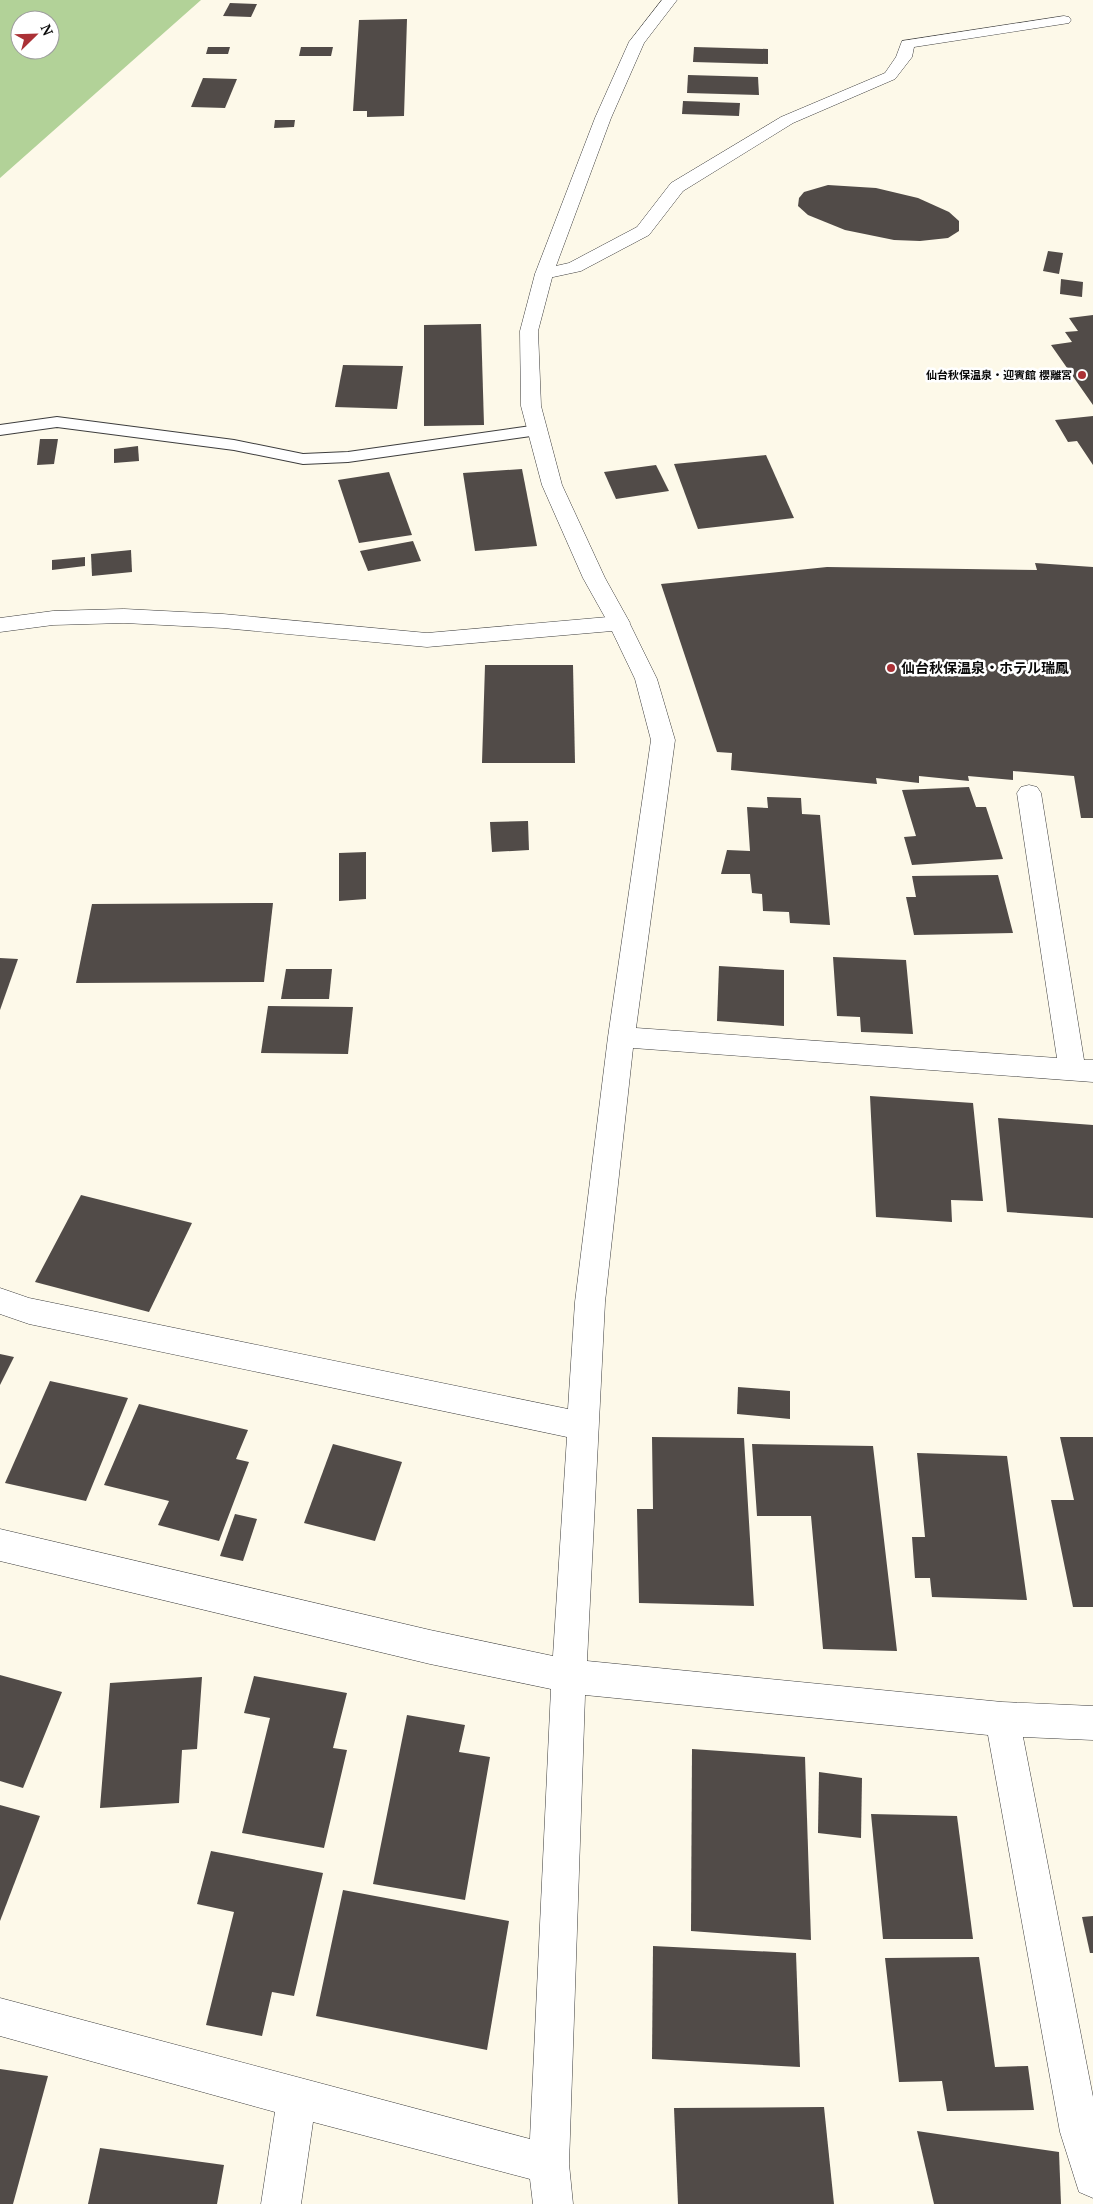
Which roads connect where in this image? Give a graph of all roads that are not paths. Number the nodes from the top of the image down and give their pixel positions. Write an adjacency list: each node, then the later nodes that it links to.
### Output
1 (670, 0): 3 (street)
2 (1064, 20): 3 (street)
3 (544, 274): 5 (street)
4 (0, 430): 5 (lane)
5 (538, 430): 6 (street)
6 (619, 623): 7 (street); 9 (street)
7 (0, 626)
8 (1029, 794): 10 (street)
9 (621, 1037): 10 (street); 12 (street)
10 (1082, 1070)
11 (0, 1301): 12 (street)
12 (583, 1426): 14 (street)
13 (0, 1545): 14 (street)
14 (569, 1676): 15 (street); 19 (street)
15 (1002, 1720): 16 (street); 20 (street)
16 (1093, 1723)
17 (0, 2017): 18 (street)
18 (297, 2098): 19 (street); 21 (street)
19 (550, 2164): 22 (street)
20 (1093, 2178)
21 (282, 2204)
22 (552, 2204)

